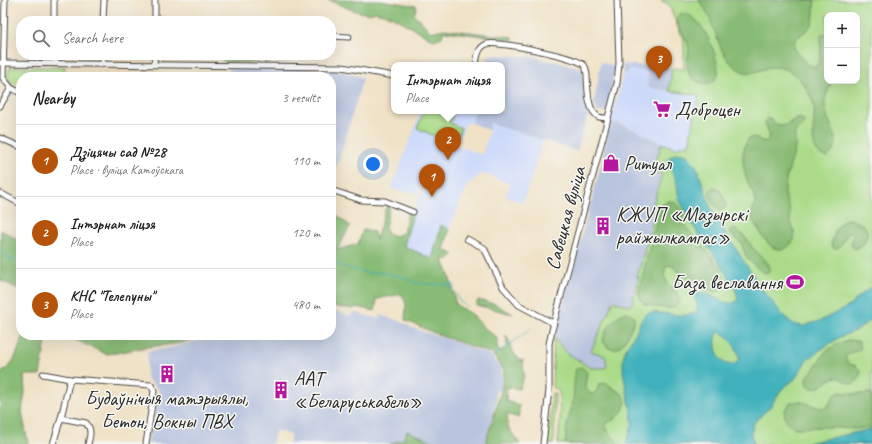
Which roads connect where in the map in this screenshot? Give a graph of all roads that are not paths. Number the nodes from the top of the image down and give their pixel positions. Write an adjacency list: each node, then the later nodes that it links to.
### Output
1 (5, 0): 14 (street)
2 (54, 0): 6 (street)
3 (104, 0): 7 (street)
4 (155, 0): 8 (street)
5 (616, 0): 22 (street, Савецкая вуліца)
6 (54, 16)
7 (103, 16)
8 (155, 16)
9 (336, 36): 10 (street)
10 (349, 37)
11 (103, 60): 16 (street)
12 (154, 60): 17 (street)
13 (476, 62): 22 (street)
14 (2, 63): 15 (street); 19 (street)
15 (55, 63): 16 (street)
16 (103, 64): 17 (street)
17 (154, 64): 18 (street)
18 (391, 75)
19 (11, 88): 20 (street); 21 (street)
20 (16, 90)
21 (0, 106)
22 (608, 118): 30 (street, Савецкая вуліца)
23 (0, 138): 24 (street)
24 (16, 145)
25 (336, 192): 28 (street)
26 (0, 193): 27 (street)
27 (16, 201)
28 (413, 212)
29 (467, 239): 30 (street)
30 (554, 323): 37 (street, Савецкая вуліца)
31 (43, 374): 32 (street)
32 (70, 379): 33 (street); 36 (street)
33 (61, 418): 34 (street); 35 (street)
34 (53, 444)
35 (88, 444)
36 (146, 444)
37 (543, 444)

